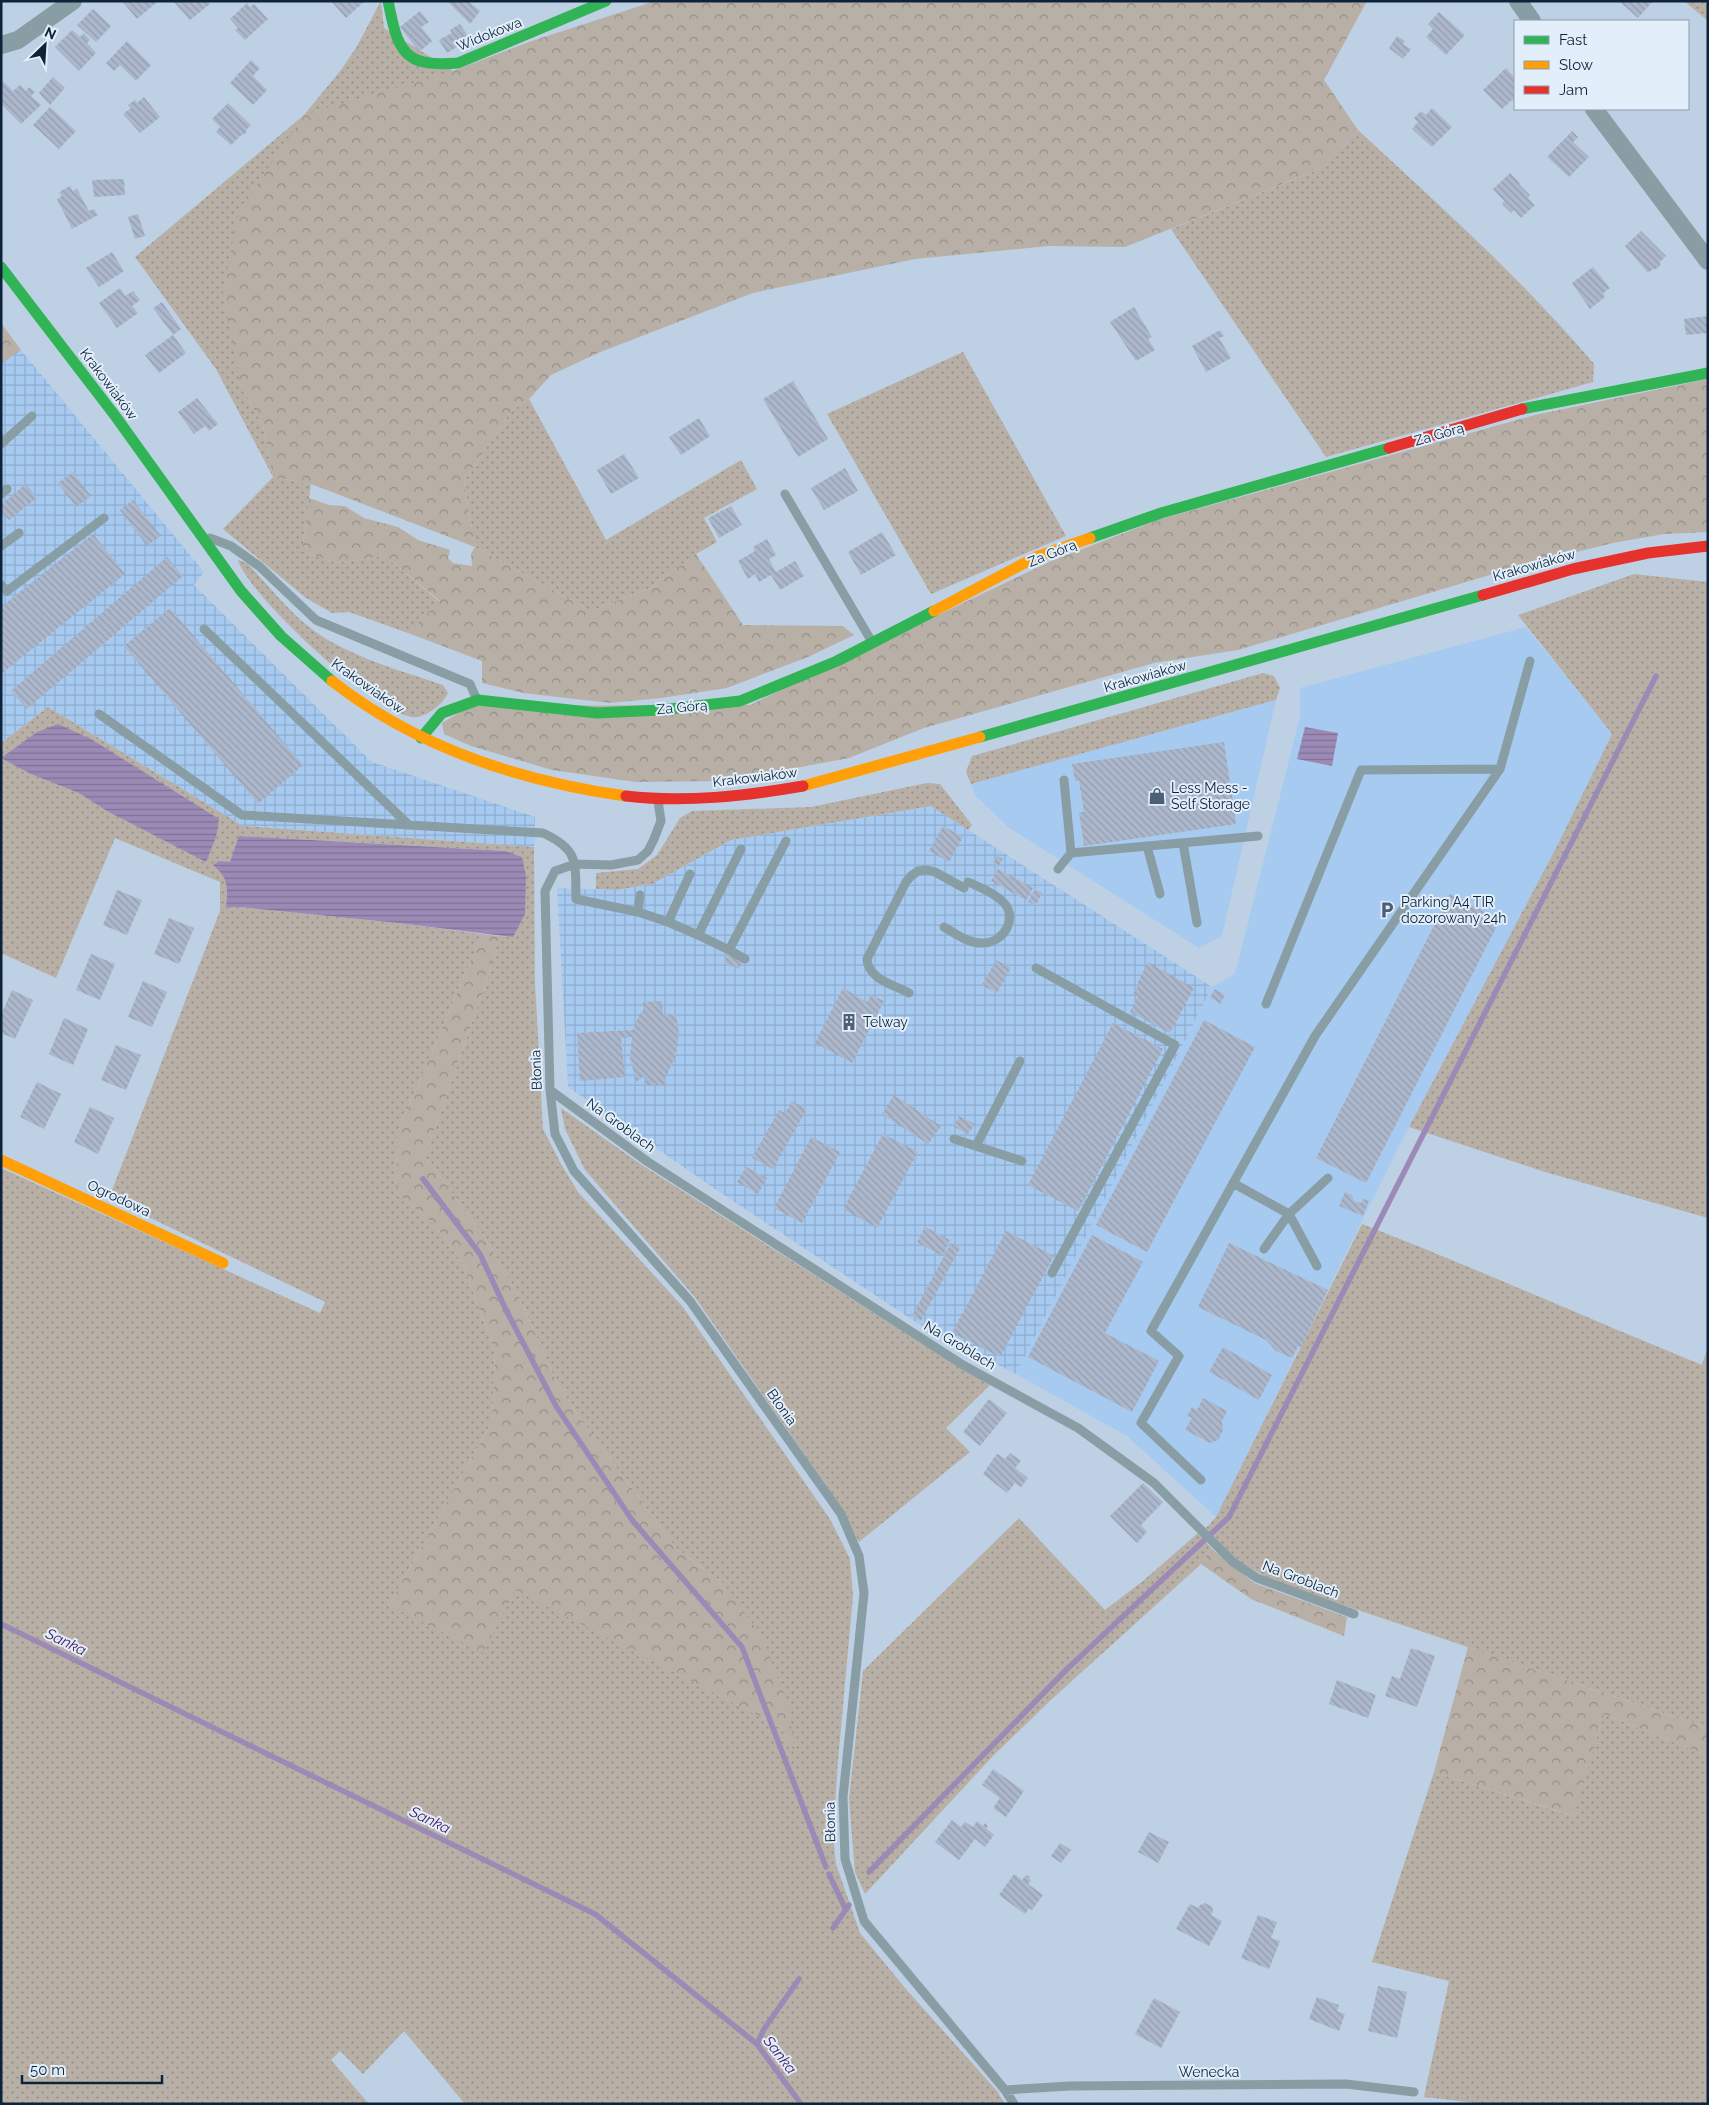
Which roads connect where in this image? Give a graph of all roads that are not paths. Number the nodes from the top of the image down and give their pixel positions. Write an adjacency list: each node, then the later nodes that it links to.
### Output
1 (73, 1): 6 (street)
2 (388, 1): 3 (main road, Widokowa)
3 (606, 1)
4 (1518, 1): 5 (street)
5 (1531, 20)
6 (1, 45)
7 (1595, 110): 8 (street)
8 (1708, 261)
9 (1, 267): 16 (main road, Krakowiaków)
10 (1708, 373): 21 (main road, Za Górą)
11 (32, 416): 12 (lane)
12 (1, 444)
13 (785, 494): 21 (lane)
14 (104, 518): 19 (lane)
15 (19, 533): 17 (lane)
16 (201, 535): 23 (lane); 25 (main road, Krakowiaków)
17 (1, 546)
18 (1708, 546): 28 (main road, Krakowiaków)
19 (1, 585)
20 (204, 629): 29 (lane)
21 (873, 643): 23 (main road, Za Górą)
22 (1530, 661): 26 (lane)
23 (478, 700): 25 (main road, Za Górą)
24 (99, 714): 29 (lane)
25 (421, 738): 28 (main road, Krakowiaków)
26 (1500, 769): 50 (lane); 58 (lane)
27 (1064, 780): 35 (lane)
28 (658, 799): 36 (lane, Błonia)
29 (409, 825): 36 (lane)
30 (1258, 836): 32 (lane)
31 (786, 841): 46 (lane)
32 (1183, 843): 33 (lane); 43 (lane)
33 (1148, 846): 35 (lane); 39 (lane)
34 (741, 849): 45 (lane)
35 (1071, 853): 37 (lane)
36 (575, 864): 41 (lane); 52 (lane, Błonia)
37 (1058, 870)
38 (690, 874): 42 (lane)
39 (1160, 894)
40 (640, 895): 41 (lane)
41 (638, 912): 42 (lane)
42 (668, 922): 45 (lane)
43 (1197, 923)
44 (944, 927): 49 (lane)
45 (698, 935): 46 (lane)
46 (729, 950): 47 (lane)
47 (745, 958)
48 (1036, 968): 63 (lane)
49 (909, 993)
50 (1266, 1004)
51 (1020, 1061): 54 (lane)
52 (550, 1090): 65 (lane, Na Groblach); 66 (lane, Błonia)
53 (954, 1139): 54 (lane)
54 (976, 1146): 56 (lane)
55 (1, 1160): 61 (main road, Ogrodowa)
56 (1022, 1161)
57 (1328, 1178): 59 (lane)
58 (1233, 1183): 59 (lane); 64 (lane)
59 (1289, 1214): 60 (lane); 62 (lane)
60 (1264, 1248)
61 (223, 1263)
62 (1317, 1266)
63 (1052, 1273)
64 (1200, 1480)
65 (1354, 1614)
66 (1005, 2090): 67 (lane, Wenecka); 68 (lane, Błonia)
67 (1414, 2092)
68 (1014, 2104)

